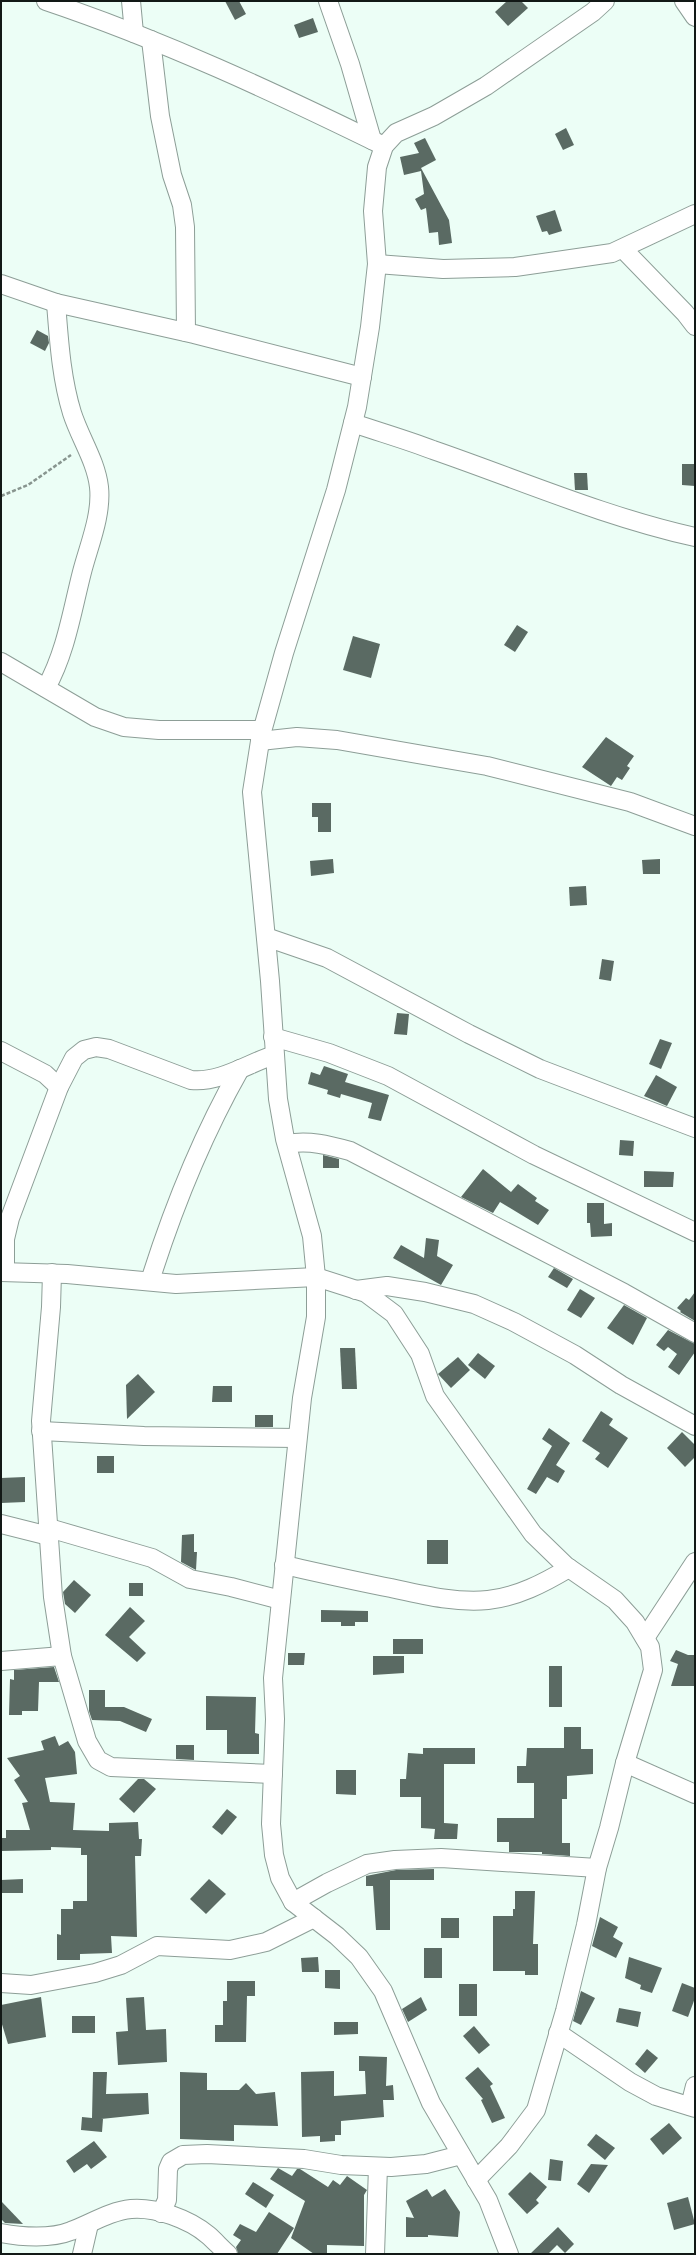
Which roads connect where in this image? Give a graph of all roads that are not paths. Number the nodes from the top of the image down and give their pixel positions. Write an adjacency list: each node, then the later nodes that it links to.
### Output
1 (46, 1): 7 (street)
2 (131, 1): 7 (street)
3 (328, 1): 9 (street)
4 (605, 1): 9 (street)
5 (684, 1): 6 (street)
6 (695, 17)
7 (134, 33): 8 (street)
8 (151, 40): 9 (street); 16 (street)
9 (378, 143): 12 (street)
10 (695, 214): 11 (street)
11 (623, 249): 12 (street); 15 (street)
12 (376, 264): 17 (street)
13 (1, 284): 14 (street)
14 (56, 303): 16 (street); 21 (street)
15 (695, 326)
16 (186, 332): 17 (street)
17 (362, 376): 18 (street)
18 (353, 423): 19 (street); 22 (street)
19 (695, 537)
20 (1, 662): 21 (street)
21 (46, 688): 22 (street)
22 (261, 736): 23 (street); 24 (street)
23 (695, 826)
24 (266, 937): 25 (street); 30 (street)
25 (272, 1037): 27 (street); 32 (street)
26 (1, 1051): 29 (street)
27 (274, 1055): 28 (street); 31 (street)
28 (240, 1069): 29 (street); 36 (street)
29 (59, 1087): 33 (street)
30 (695, 1128)
31 (287, 1144): 35 (street); 38 (street)
32 (695, 1232)
33 (3, 1272): 34 (street)
34 (52, 1273): 36 (street); 40 (street)
35 (316, 1277): 36 (street); 37 (street); 41 (street)
36 (150, 1281)
37 (356, 1290): 39 (street); 46 (street)
38 (695, 1333)
39 (695, 1426)
40 (41, 1431): 41 (street); 43 (street)
41 (297, 1438): 45 (street)
42 (1, 1524): 43 (street)
43 (49, 1532): 47 (street); 49 (street)
44 (695, 1562): 48 (street)
45 (284, 1565): 46 (street); 47 (street)
46 (569, 1568): 48 (street)
47 (281, 1600): 52 (street)
48 (645, 1638): 51 (street)
49 (62, 1656): 50 (street); 52 (street)
50 (1, 1661)
51 (625, 1762): 53 (street); 54 (street)
52 (273, 1774): 55 (street)
53 (695, 1794)
54 (597, 1868): 55 (street); 58 (street)
55 (294, 1902): 56 (street)
56 (314, 1918): 57 (street); 61 (street)
57 (1, 1983)
58 (558, 2033): 60 (street); 63 (street)
59 (695, 2086): 60 (street)
60 (692, 2107)
61 (461, 2155): 62 (street); 63 (street)
62 (378, 2167): 64 (street); 69 (street)
63 (476, 2180): 70 (street)
64 (162, 2213): 65 (street); 68 (street)
65 (89, 2224): 66 (street); 67 (street)
66 (1, 2232)
67 (82, 2254)
68 (228, 2254)
69 (376, 2254)
70 (509, 2254)

